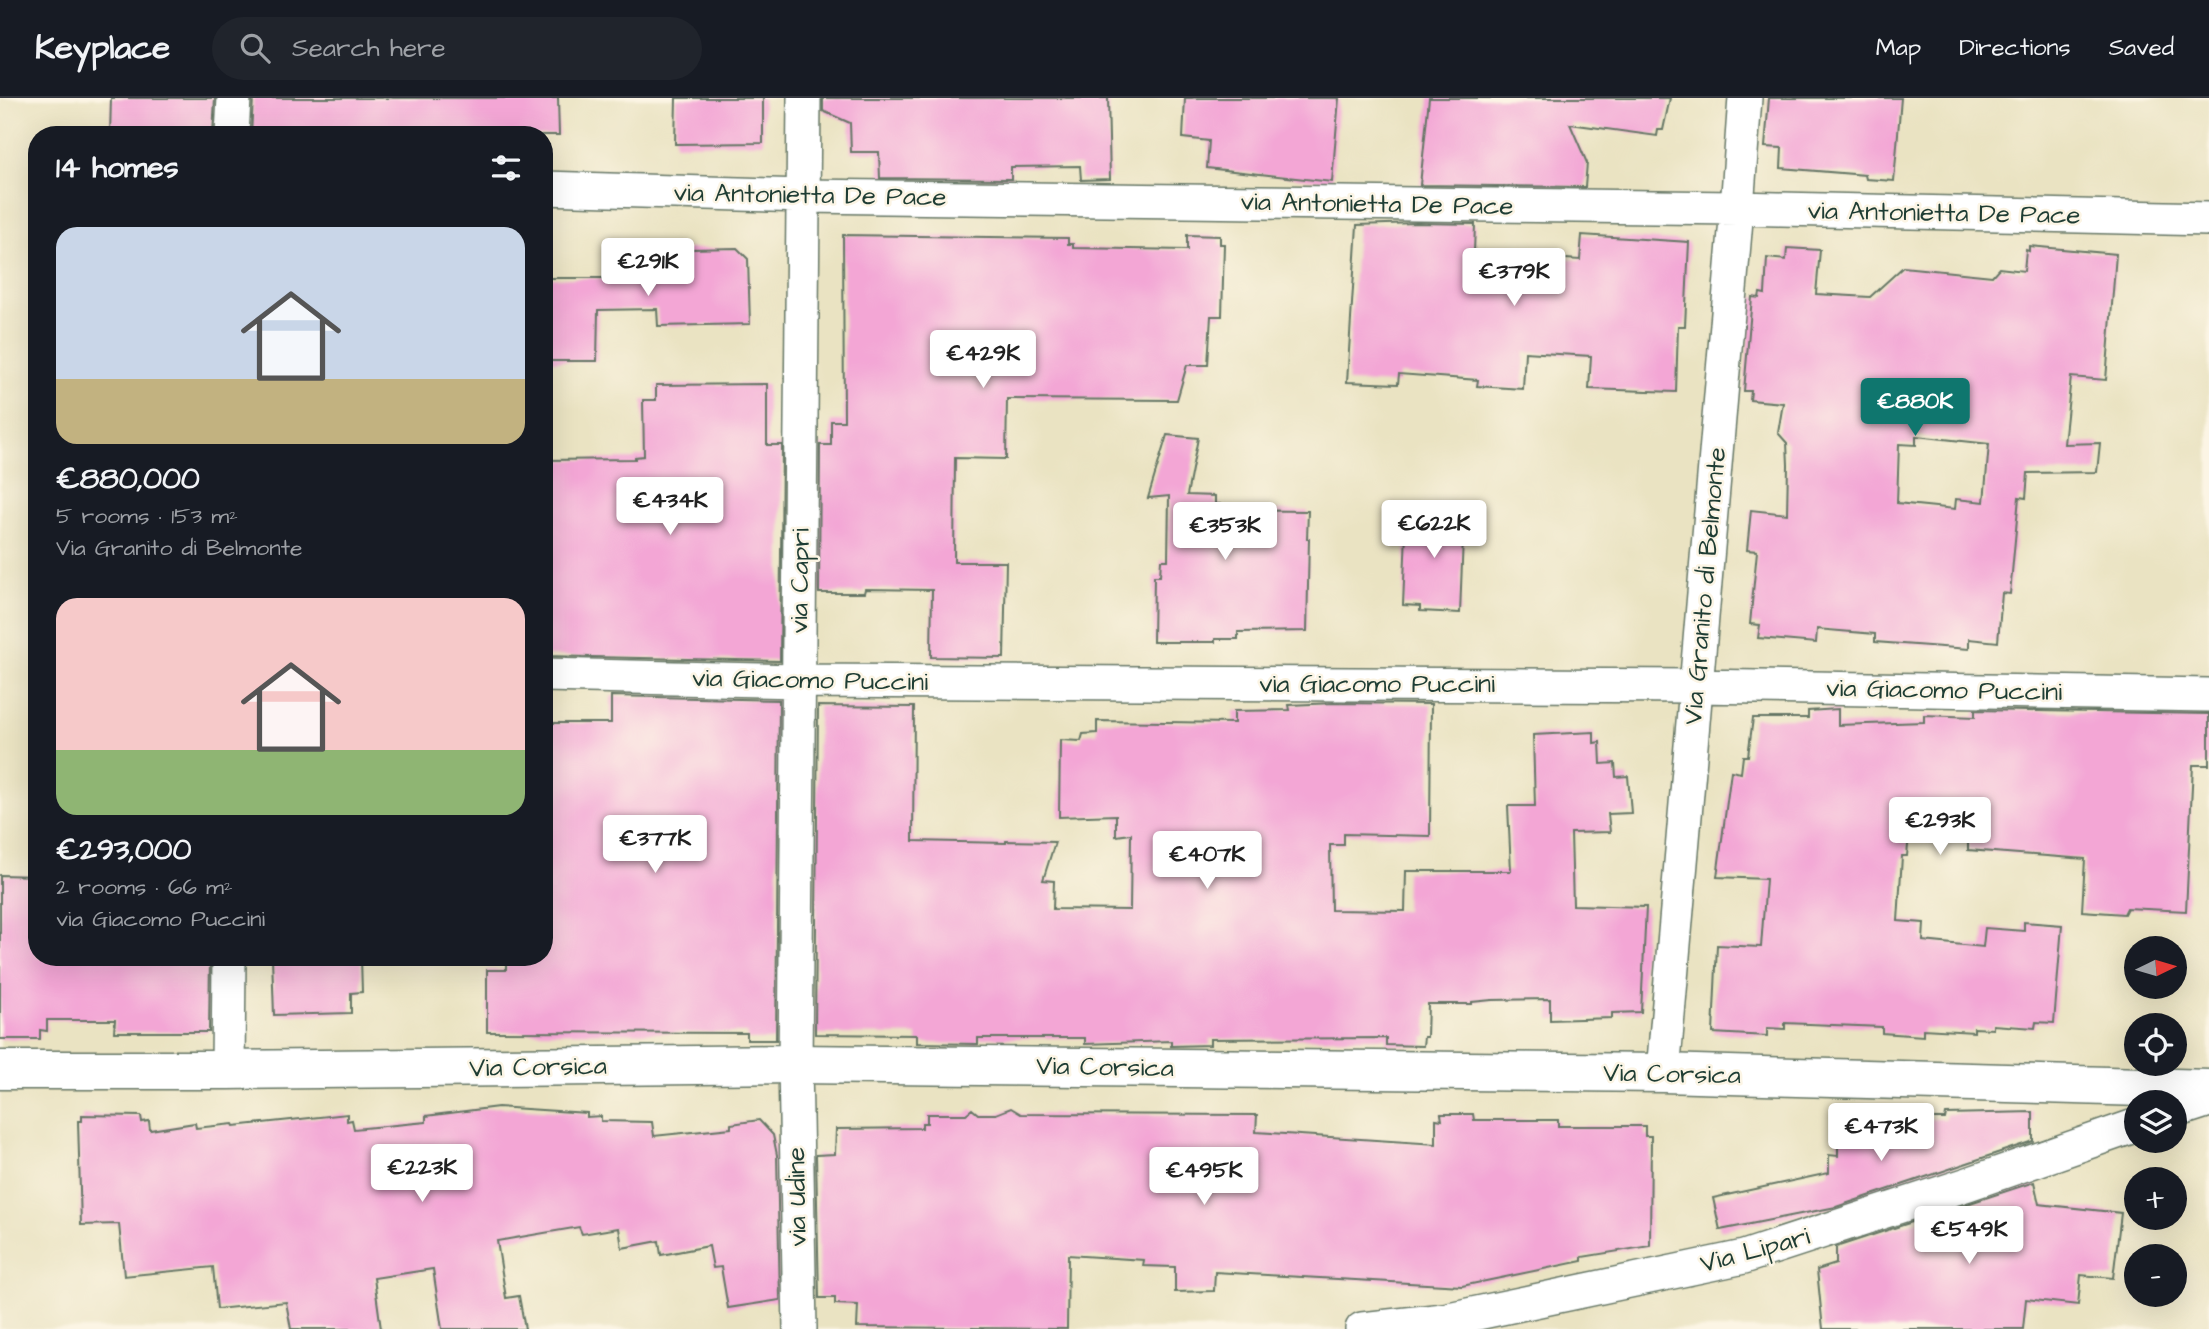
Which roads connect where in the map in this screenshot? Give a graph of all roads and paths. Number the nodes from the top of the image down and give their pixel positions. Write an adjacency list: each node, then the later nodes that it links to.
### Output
1 (234, 98): 4 (street)
2 (804, 98): 6 (street, via Capri)
3 (1745, 98): 7 (street, Via Granito di Belmonte)
4 (232, 126)
5 (553, 188): 6 (street, via Antonietta De Pace)
6 (803, 196): 7 (street, via Antonietta De Pace); 10 (street, via Capri)
7 (1737, 208): 8 (street, via Antonietta De Pace); 11 (street, Via Granito di Belmonte)
8 (2209, 219)
9 (553, 675): 10 (street, via Giacomo Puccini)
10 (799, 681): 11 (street, via Giacomo Puccini); 14 (street, via Capri)
11 (1696, 685): 12 (street, via Giacomo Puccini); 17 (street, Via Granito di Belmonte)
12 (2209, 695)
13 (229, 966): 16 (street)
14 (795, 1064): 16 (main road, Via Corsica); 17 (main road, Via Corsica); 22 (street, via Udine)
15 (0, 1070): 16 (main road, Via Corsica)
16 (228, 1070)
17 (1663, 1073): 18 (main road, Via Corsica)
18 (2209, 1089)
19 (2209, 1100): 20 (street)
20 (2187, 1107)
21 (2124, 1130): 23 (street, Via Lipari)
22 (800, 1329)
23 (1362, 1329)

